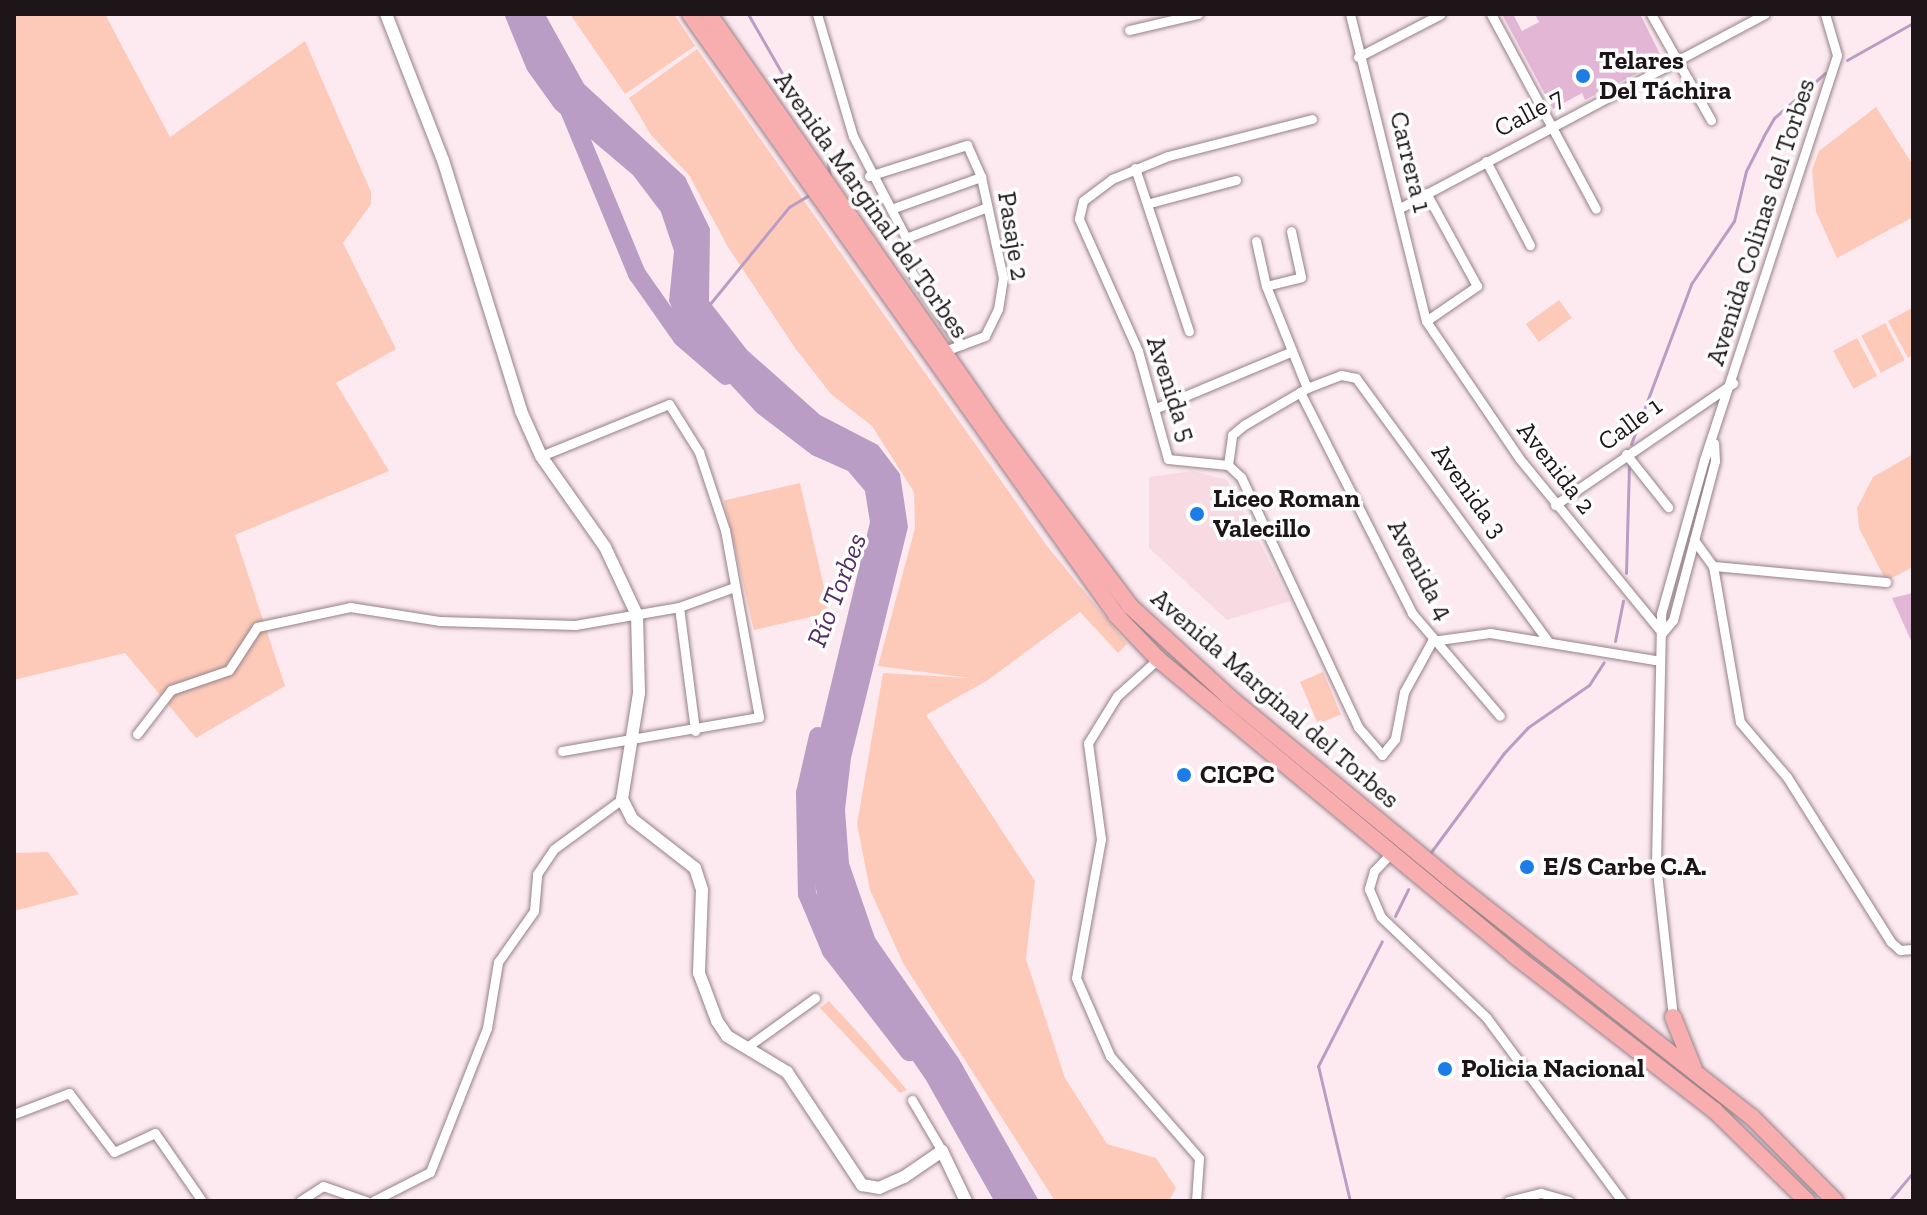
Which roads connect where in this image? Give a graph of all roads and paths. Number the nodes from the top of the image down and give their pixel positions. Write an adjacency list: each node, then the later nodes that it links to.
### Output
1 (386, 14): 44 (street)
2 (690, 14): 57 (highway, Avenida Marginal del Torbes)
3 (709, 14): 37 (highway, Avenida Marginal del Torbes)
4 (1198, 14): 12 (street)
5 (1350, 14): 13 (street, Carrera 1)
6 (1441, 14): 13 (street)
7 (1491, 14): 17 (street)
8 (1651, 14): 14 (street)
9 (1765, 14): 14 (street, Calle 7)
10 (1825, 14): 39 (street, Avenida Colinas del Torbes)
11 (820, 16): 20 (street)
12 (1129, 30)
13 (1358, 57): 26 (street, Carrera 1)
14 (1676, 60): 16 (street); 17 (street, Calle 7)
15 (1312, 119): 19 (street, Avenida 5)
16 (1711, 120)
17 (1552, 127): 18 (street, Calle 7); 28 (street)
18 (1486, 161): 23 (street, Calle 7); 31 (street)
19 (1135, 168): 24 (street); 41 (street, Avenida 5)
20 (869, 176): 21 (street, Pasaje 2); 27 (street)
21 (981, 177): 25 (street, Pasaje 2); 27 (street)
22 (1236, 180): 24 (street)
23 (1426, 193): 26 (street, Calle 7); 34 (street)
24 (1150, 203): 35 (street)
25 (987, 207): 27 (street); 36 (street, Pasaje 2)
26 (1400, 208): 34 (street, Carrera 1)
27 (891, 209)
28 (1596, 209)
29 (1291, 231): 33 (street)
30 (1256, 241): 33 (street, Avenida 4)
31 (1530, 245)
32 (910, 270): 36 (street)
33 (1266, 286): 38 (street, Avenida 4)
34 (1426, 321): 46 (street, Avenida 2)
35 (1189, 331)
36 (961, 345): 37 (street, Pasaje 2)
37 (942, 352): 65 (highway, Avenida Marginal del Torbes)
38 (1290, 352): 40 (street, Avenida 4); 41 (street)
39 (1733, 383): 42 (street, Avenida Colinas del Torbes); 43 (street, Calle 1)
40 (1304, 390): 45 (street); 55 (street, Avenida 3); 56 (street, Avenida 4)
41 (1154, 409): 45 (street, Avenida 5)
42 (1714, 443): 48 (street, Avenida Colinas del Torbes); 54 (street, Avenida Colinas del Torbes)
43 (1626, 454): 46 (street, Calle 1); 47 (street)
44 (541, 456): 51 (street); 53 (street)
45 (1228, 465): 56 (street, Avenida 5)
46 (1555, 505): 54 (street, Avenida 2)
47 (1668, 507)
48 (1694, 540): 49 (street); 54 (street, Avenida Colinas del Torbes)
49 (1713, 566): 50 (street); 66 (street)
50 (1886, 582)
51 (735, 587): 52 (street); 60 (street)
52 (679, 607): 53 (street); 60 (street)
53 (637, 615): 61 (street); 62 (street)
54 (1662, 633): 58 (street, Avenida Colinas del Torbes)
55 (1547, 640): 56 (street); 58 (street)
56 (1432, 641): 59 (street, Avenida 4)
57 (1158, 659): 65 (highway, Avenida Marginal del Torbes); 80 (street)
58 (1655, 660): 68 (street, Avenida Colinas del Torbes)
59 (1500, 716)
60 (695, 731): 62 (street)
61 (137, 734)
62 (631, 743): 63 (street); 64 (street)
63 (562, 751)
64 (622, 799): 70 (street); 78 (street)
65 (1396, 846): 69 (highway, Avenida Marginal del Torbes); 83 (street); 84 (highway, Avenida Marginal del Torbes)
66 (1913, 949)
67 (815, 998): 70 (street)
68 (1673, 1017): 69 (highway); 71 (highway)
69 (1647, 1039): 71 (highway, Avenida Marginal del Torbes)
70 (747, 1047): 74 (street)
71 (1695, 1071): 85 (highway, Avenida Marginal del Torbes)
72 (912, 1100): 74 (street)
73 (14, 1114): 75 (street)
74 (942, 1151): 79 (street)
75 (202, 1201)
76 (300, 1201): 77 (street)
77 (366, 1201)
78 (373, 1201)
79 (966, 1201)
80 (1196, 1201)
81 (1508, 1201): 82 (street)
82 (1569, 1201)
83 (1622, 1201)
84 (1807, 1201)
85 (1835, 1201)

